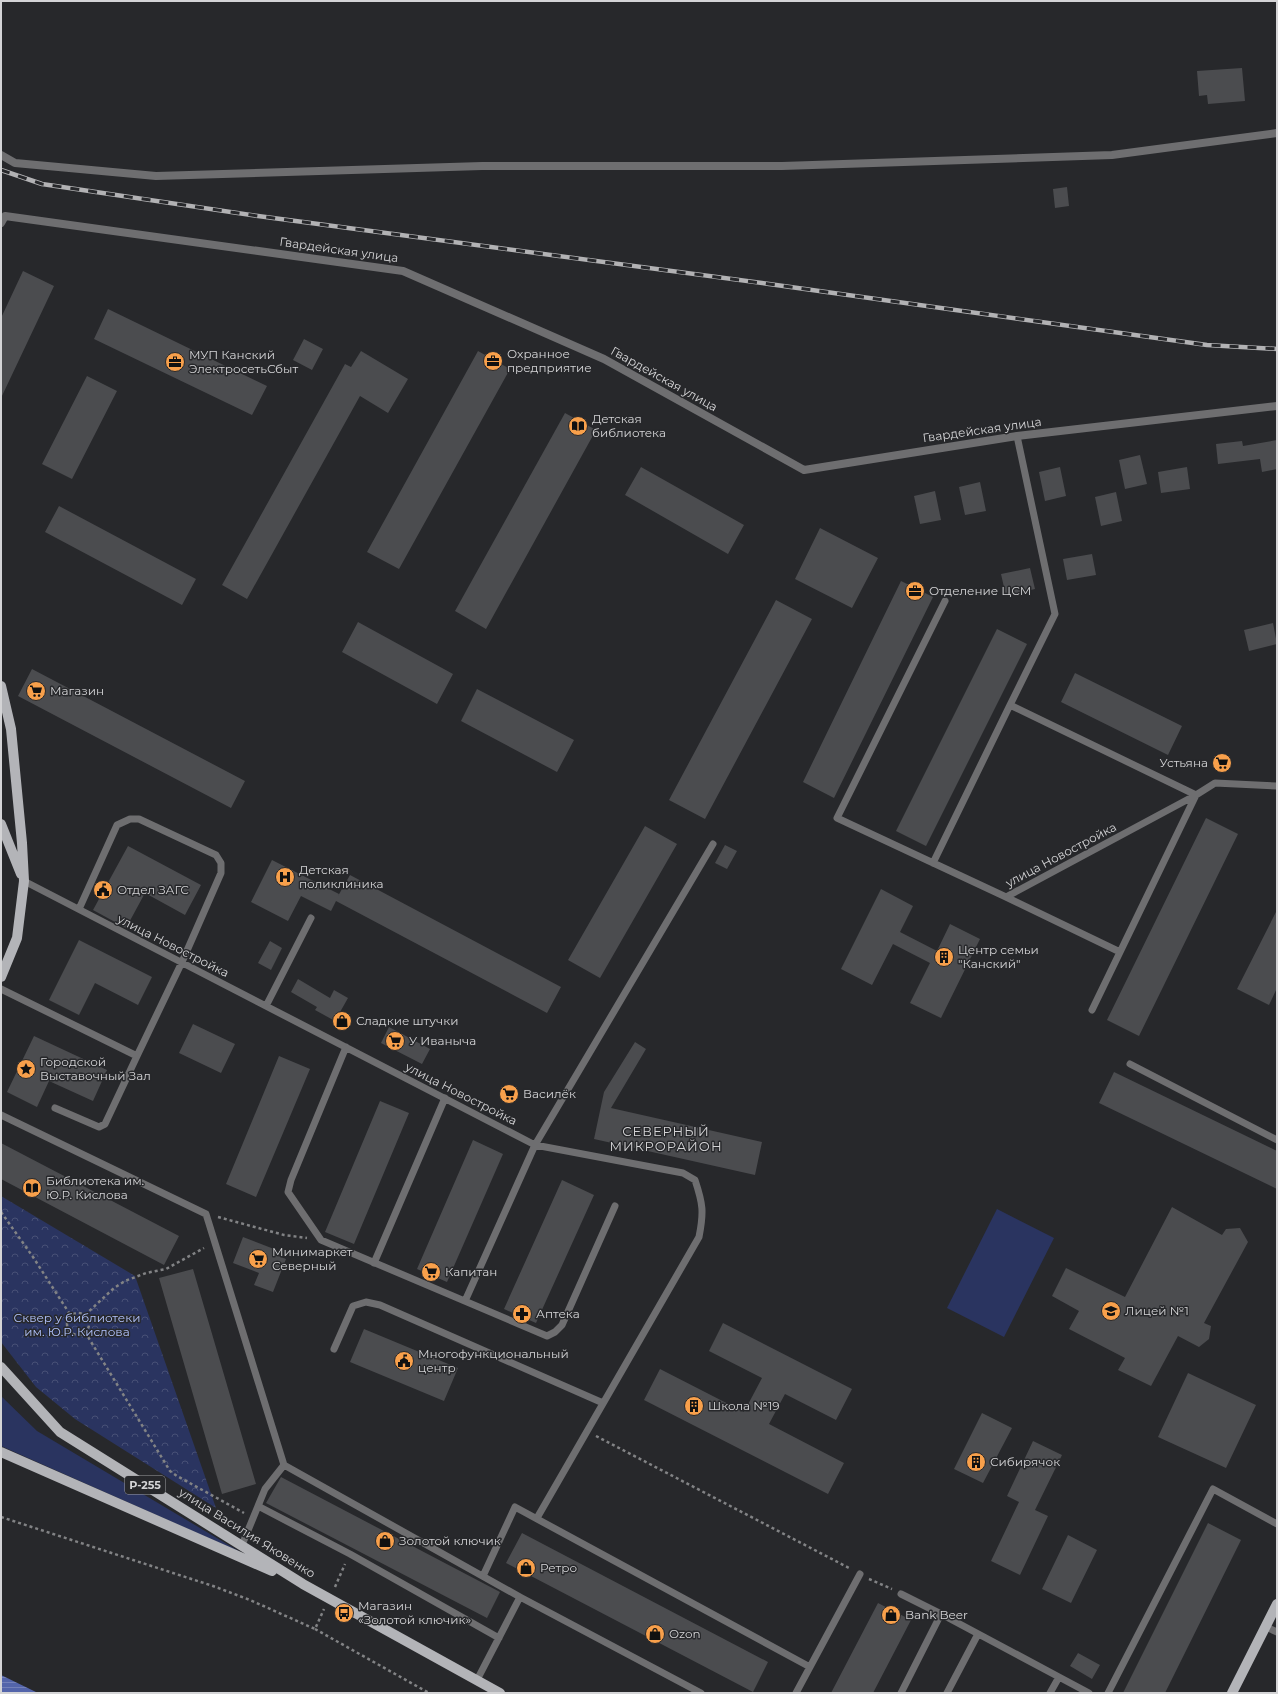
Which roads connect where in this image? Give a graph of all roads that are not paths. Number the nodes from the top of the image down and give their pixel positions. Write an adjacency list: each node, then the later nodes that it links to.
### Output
1 (1277, 133): 2 (street)
2 (1, 155)
3 (1, 223): 5 (street, Гвардейская улица)
4 (1277, 406): 5 (street, Гвардейская улица)
5 (1017, 436): 8 (lane)
6 (945, 601): 13 (lane, улица Новостройка)
7 (1, 686): 14 (main road)
8 (1010, 705): 10 (lane); 13 (lane)
9 (1277, 786): 10 (lane, улица Новостройка)
10 (1196, 795): 15 (lane, улица Новостройка); 18 (lane)
11 (1, 824): 14 (main road)
12 (713, 844): 31 (lane)
13 (933, 863): 15 (lane, улица Новостройка)
14 (24, 881): 16 (lane, улица Новостройка); 20 (main road)
15 (1006, 897): 18 (lane)
16 (79, 909): 19 (lane, улица Новостройка); 19 (lane)
17 (311, 918): 22 (lane)
18 (1120, 952): 23 (lane)
19 (182, 962): 22 (lane, улица Новостройка); 25 (lane)
20 (1, 977)
21 (1, 989): 25 (lane)
22 (266, 1006): 24 (lane, улица Новостройка)
23 (1092, 1010)
24 (346, 1047): 27 (lane, улица Новостройка); 33 (lane)
25 (137, 1056): 28 (lane)
26 (1130, 1064): 30 (lane)
27 (445, 1098): 31 (lane, улица Новостройка); 33 (lane)
28 (55, 1108)
29 (1, 1115): 39 (lane)
30 (1277, 1140)
31 (536, 1145): 34 (lane); 37 (lane, улица Новостройка)
32 (615, 1206): 34 (lane)
33 (374, 1263): 34 (lane)
34 (465, 1301)
35 (334, 1349): 37 (lane)
36 (1, 1368): 43 (main road, улица Василия Яковенко / Р-255)
37 (603, 1403): 41 (lane, улица Новостройка)
38 (1, 1452): 46 (main road, Р-255)
39 (284, 1465): 40 (lane); 45 (lane)
40 (258, 1506): 43 (lane); 54 (lane)
41 (536, 1518): 45 (lane); 55 (lane)
42 (1277, 1524): 65 (lane)
43 (242, 1545): 46 (main road, улица Василия Яковенко / Р-255)
44 (860, 1574): 55 (lane)
45 (483, 1576): 48 (lane)
46 (303, 1584): 57 (main road, улица Василия Яковенко / Р-255)
47 (901, 1594): 50 (lane)
48 (520, 1596): 54 (lane); 59 (lane)
49 (1277, 1604): 51 (main road)
50 (941, 1614): 53 (lane); 61 (lane)
51 (1266, 1627): 52 (lane); 66 (main road)
52 (1277, 1632)
53 (978, 1634): 56 (lane); 62 (lane)
54 (499, 1638): 57 (lane)
55 (810, 1667): 60 (lane)
56 (1059, 1677): 63 (lane); 64 (lane)
57 (477, 1680): 58 (main road, улица Василия Яковенко / Р-255)
58 (500, 1693)
59 (701, 1693)
60 (796, 1693)
61 (901, 1693)
62 (947, 1693)
63 (1050, 1693)
64 (1089, 1693)
65 (1108, 1693)
66 (1232, 1693)

